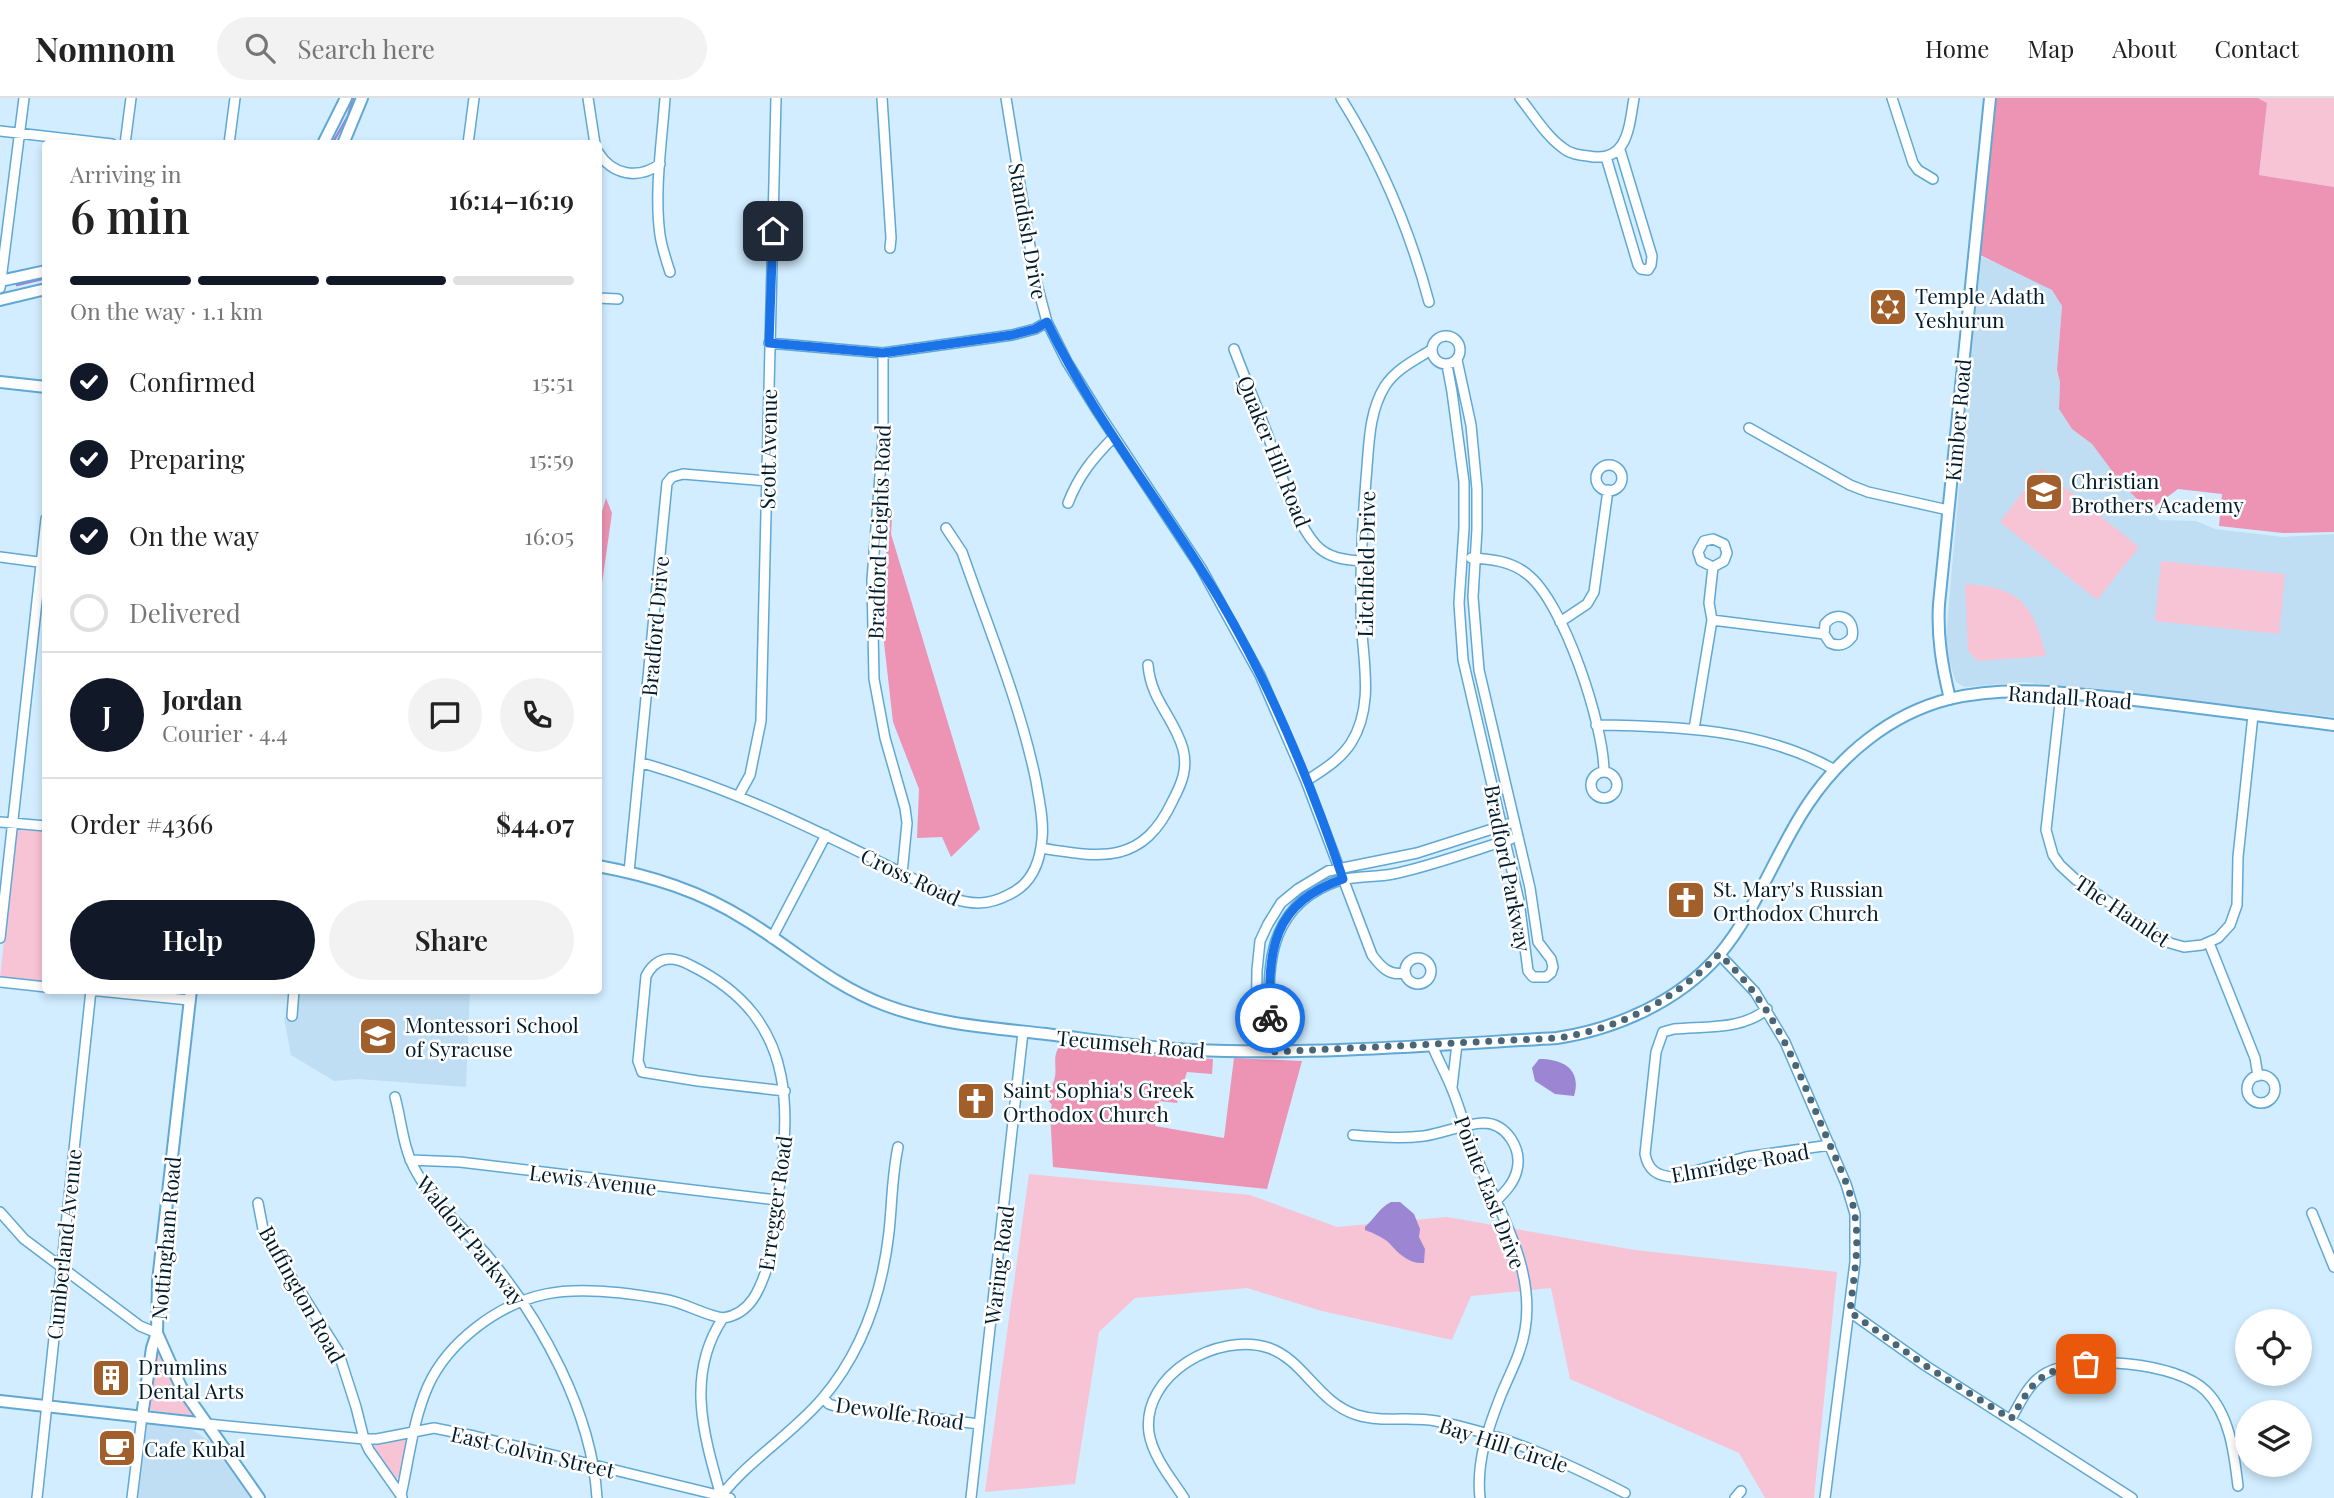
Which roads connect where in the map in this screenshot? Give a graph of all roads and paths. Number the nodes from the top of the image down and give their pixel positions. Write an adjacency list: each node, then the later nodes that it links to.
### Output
1 (24, 98): 18 (street)
2 (131, 98): 20 (street)
3 (235, 98): 21 (street)
4 (346, 98): 22 (street)
5 (362, 98): 23 (street)
6 (474, 98): 24 (street)
7 (588, 98): 25 (street)
8 (665, 98): 29 (street)
9 (776, 98): 42 (street, Scott Avenue)
10 (882, 98): 31 (street)
11 (1006, 98): 41 (street, Standish Drive)
12 (1341, 98): 40 (street)
13 (1520, 98): 27 (street)
14 (1634, 98): 26 (street)
15 (1892, 98): 30 (street)
16 (1990, 98): 55 (street, Kimber Road)
17 (0, 131): 18 (street)
18 (19, 133): 19 (street); 34 (street)
19 (78, 140)
20 (126, 140)
21 (230, 140)
22 (325, 140)
23 (345, 140)
24 (469, 140)
25 (595, 140)
26 (1619, 150): 27 (street); 27 (street)
27 (1606, 157)
28 (602, 159): 29 (street)
29 (660, 164): 33 (street)
30 (1933, 179)
31 (890, 248)
32 (42, 272): 34 (street)
33 (670, 272)
34 (0, 281): 35 (street)
35 (0, 288)
36 (42, 290): 39 (street)
37 (602, 298): 38 (street)
38 (618, 299)
39 (0, 300)
40 (1429, 302)
41 (1047, 322): 45 (street); 51 (street, Standish Drive)
42 (769, 343): 45 (street); 52 (street, Scott Avenue)
43 (1234, 349): 60 (street, Quaker Hill Road)
44 (1431, 350): 46 (street, Bradford Parkway); 47 (street); 60 (street, Litchfield Drive)
45 (883, 353): 91 (street, Bradford Heights Road)
46 (1457, 359): 47 (street); 59 (street, Bradford Parkway)
47 (1447, 365): 58 (street, Bradford Parkway)
48 (0, 382): 49 (street)
49 (42, 387)
50 (1749, 428): 55 (street)
51 (1114, 437): 54 (street); 77 (street, Standish Drive)
52 (767, 481): 74 (street, Bradford Drive); 78 (street, Scott Avenue)
53 (1608, 490): 65 (street)
54 (1068, 503)
55 (1948, 510): 69 (street, Kimber Road)
56 (946, 528): 87 (street, Cross Road)
57 (0, 557): 61 (street)
58 (1462, 557): 59 (street); 83 (street, Bradford Parkway)
59 (1475, 558): 65 (street); 80 (street, Bradford Parkway)
60 (1361, 561): 77 (street, Litchfield Drive)
61 (42, 562)
62 (1713, 567): 64 (street)
63 (42, 570): 81 (street)
64 (1712, 620): 66 (street); 73 (street)
65 (1560, 622): 72 (street)
66 (1824, 634)
67 (1148, 665): 87 (street)
68 (2061, 693): 69 (street, Randall Road); 70 (street, Randall Road); 95 (street, The Hamlet)
69 (1950, 699): 75 (street, Randall Road)
70 (2253, 715): 71 (street, Randall Road); 95 (street)
71 (2334, 724)
72 (1597, 725): 73 (street); 76 (street)
73 (1694, 729): 75 (street)
74 (642, 763): 78 (street, Cross Road); 90 (street, Bradford Drive)
75 (1833, 769): 96 (street, Randall Road)
76 (1604, 772)
77 (1306, 781): 89 (street, Standish Drive)
78 (740, 795): 84 (street, Cross Road)
79 (0, 822): 81 (street)
80 (1514, 822): 83 (street); 85 (street, Bradford Parkway)
81 (12, 823): 82 (street); 93 (street)
82 (42, 826)
83 (1502, 826): 86 (street, Bradford Parkway); 89 (street)
84 (826, 835): 91 (street, Cross Road); 94 (street)
85 (1518, 837): 86 (street); 86 (street, Bradford Parkway)
86 (1506, 841): 92 (street)
87 (1041, 848): 91 (street, Cross Road)
88 (602, 867): 90 (street, Tecumseh Road)
89 (1339, 867): 92 (street, Standish Drive); 109 (street)
90 (629, 872): 94 (street, Tecumseh Road)
91 (902, 874)
92 (1343, 879): 97 (street, Standish Drive); 110 (street)
93 (0, 938)
94 (772, 938): 106 (street, Tecumseh Road)
95 (2209, 943): 111 (street)
96 (1719, 954): 104 (street); 107 (street, Tecumseh Road)
97 (1405, 973)
98 (0, 982): 99 (street)
99 (42, 987)
100 (90, 994): 125 (street, Cumberland Avenue)
101 (165, 994): 103 (street)
102 (294, 994): 105 (street)
103 (190, 995): 130 (street, Nottingham Road)
104 (1767, 1009): 117 (street); 117 (street, Elmridge Road)
105 (292, 1016)
106 (1023, 1032): 109 (street, Tecumseh Road); 137 (street, Waring Road)
107 (1457, 1044): 108 (street, Tecumseh Road); 112 (street, Pointe East Drive)
108 (1432, 1045): 110 (street, Tecumseh Road); 112 (street, Pointe East Drive)
109 (1256, 1052): 110 (street, Tecumseh Road)
110 (1271, 1052)
111 (2258, 1076)
112 (1452, 1089): 115 (street, Pointe East Drive)
113 (785, 1091): 113 (street, Erregger Road); 120 (street, Erregger Road)
114 (395, 1097): 119 (street, Waldorf Parkway)
115 (1464, 1127): 116 (street); 121 (street, Pointe East Drive); 121 (street)
116 (1353, 1135)
117 (1830, 1145): 128 (street)
118 (898, 1147): 131 (street)
119 (410, 1160): 120 (street, Lewis Avenue); 127 (street, Waldorf Parkway)
120 (776, 1200): 129 (street, Erregger Road)
121 (1496, 1201): 139 (street, Pointe East Drive)
122 (258, 1203): 140 (street, Buffington Road)
123 (0, 1212): 125 (street)
124 (2312, 1213): 126 (street)
125 (61, 1267): 130 (street); 133 (street, Cumberland Avenue)
126 (2334, 1267)
127 (523, 1302): 129 (street); 138 (street); 141 (street, Waldorf Parkway)
128 (1850, 1312): 135 (street); 153 (street)
129 (723, 1318): 145 (street)
130 (157, 1333): 134 (street); 136 (street, Nottingham Road)
131 (822, 1398): 137 (street, Dewolfe Road); 145 (street)
132 (0, 1401): 133 (street, East Colvin Street)
133 (46, 1406): 134 (street, East Colvin Street); 146 (street, Cumberland Avenue)
134 (142, 1416): 136 (street, East Colvin Street); 147 (street)
135 (2011, 1419): 142 (street); 154 (street)
136 (207, 1424): 140 (street, East Colvin Street); 148 (street, Nottingham Road)
137 (979, 1424): 150 (street, Waring Road)
138 (415, 1431): 140 (street, East Colvin Street); 141 (street, East Colvin Street); 144 (street)
139 (1487, 1435): 143 (street, Bay Hill Circle); 151 (street, Bay Hill Circle); 152 (street, Pointe East Drive)
140 (364, 1439): 144 (street, Buffington Road)
141 (593, 1464): 145 (street, East Colvin Street); 149 (street, Waldorf Parkway)
142 (2238, 1486)
143 (1625, 1493)
144 (402, 1496)
145 (725, 1497)
146 (37, 1498)
147 (132, 1498)
148 (259, 1498)
149 (597, 1498)
150 (971, 1498)
151 (1184, 1498)
152 (1480, 1498)
153 (1825, 1498)
154 (2132, 1498)

